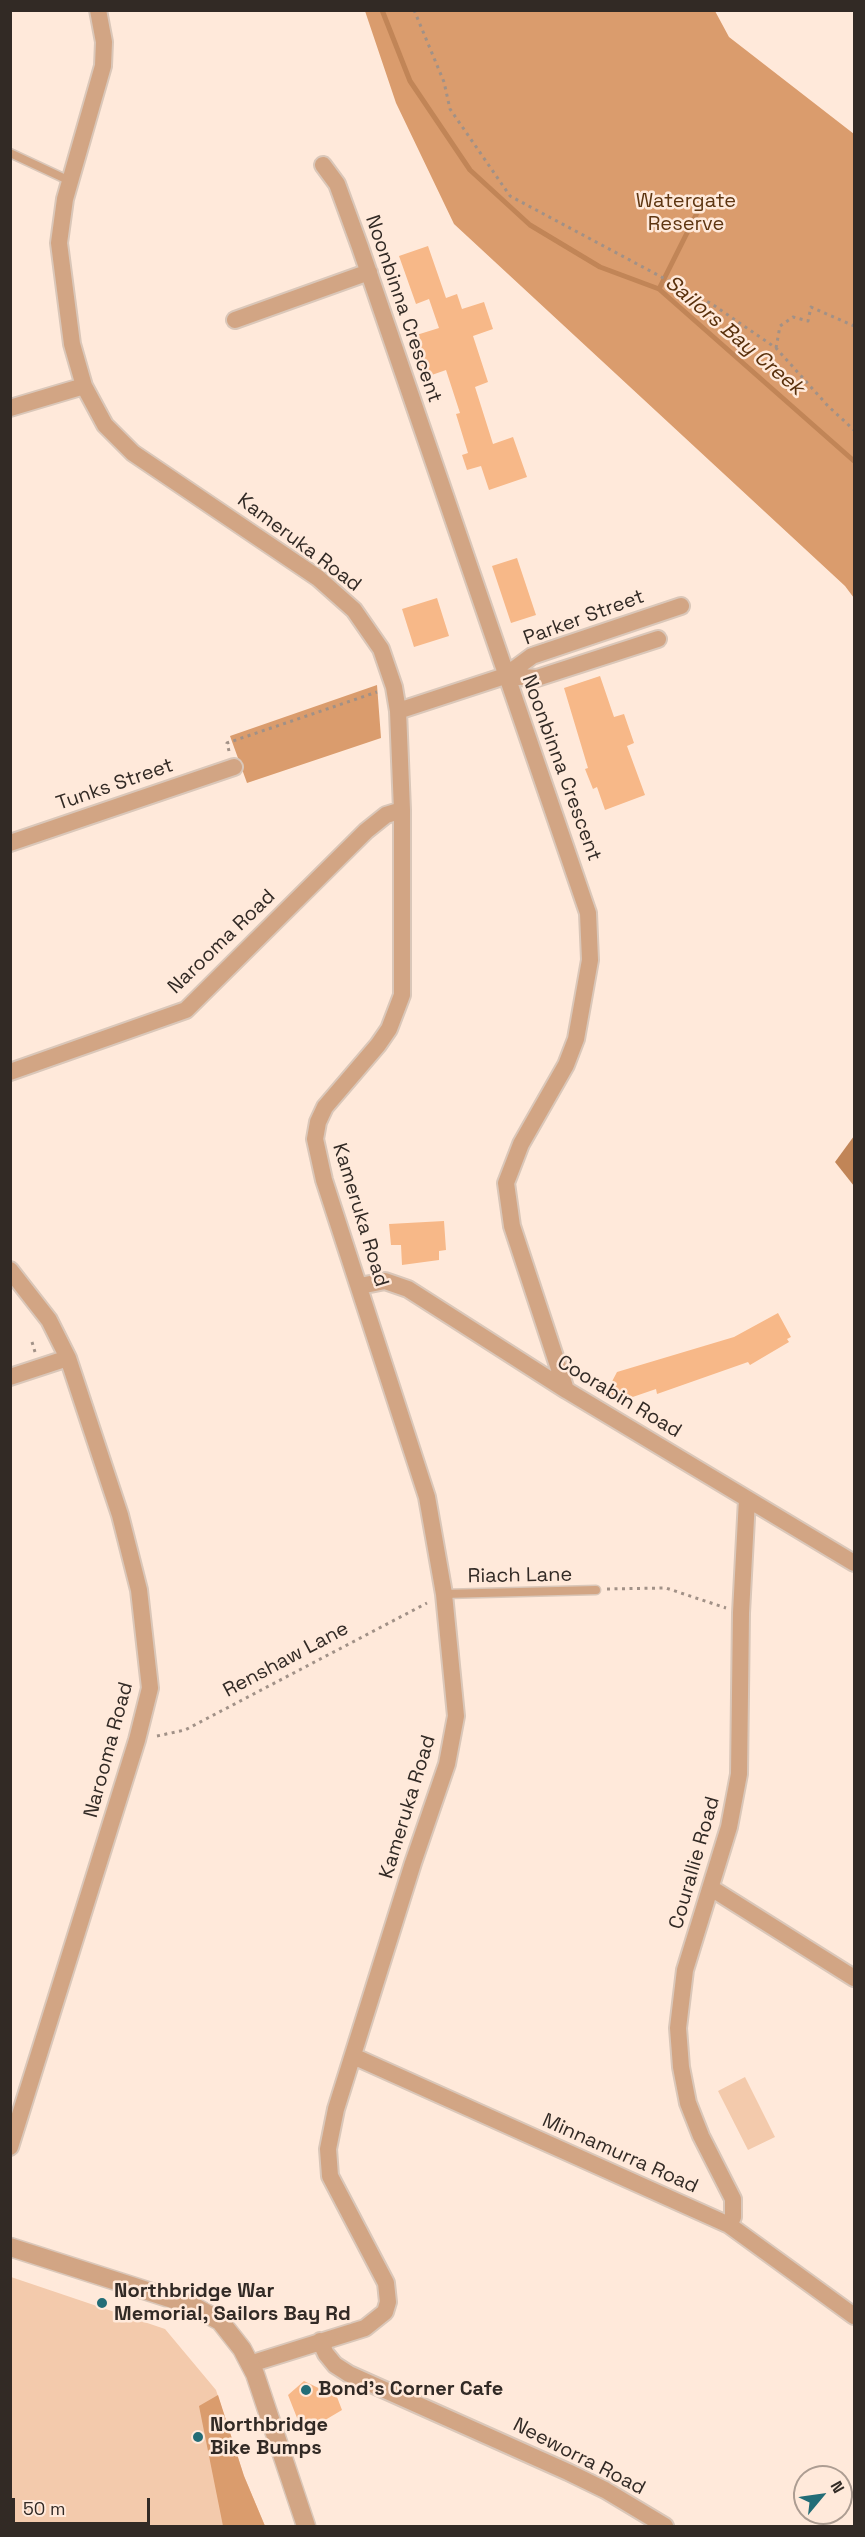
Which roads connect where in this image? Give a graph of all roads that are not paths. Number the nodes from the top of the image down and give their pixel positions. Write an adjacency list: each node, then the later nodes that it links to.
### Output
1 (98, 10): 4 (street, Kameruka Road)
2 (10, 153): 4 (lane)
3 (323, 165): 5 (street, Noonbinna Crescent)
4 (70, 181): 7 (street, Kameruka Road)
5 (369, 272): 6 (street); 11 (street, Noonbinna Crescent)
6 (234, 320)
7 (84, 386): 8 (street); 12 (street, Kameruka Road)
8 (10, 408)
9 (681, 606): 11 (street, Parker Street)
10 (658, 639): 11 (street, Parker Street)
11 (505, 676): 12 (street, Parker Street); 21 (street, Noonbinna Crescent)
12 (398, 711): 14 (street, Kameruka Road)
13 (234, 767): 15 (street, Tunks Street)
14 (402, 810): 16 (street, Narooma Road); 18 (street, Kameruka Road)
15 (10, 843)
16 (10, 1072)
17 (10, 1270): 19 (street, Narooma Road)
18 (360, 1286): 21 (street, Coorabin Road); 25 (street, Kameruka Road)
19 (68, 1358): 20 (street); 29 (street, Narooma Road)
20 (10, 1377)
21 (566, 1390): 22 (street, Coorabin Road)
22 (747, 1499): 23 (street, Coorabin Road); 26 (street, Courallie Road)
23 (855, 1563)
24 (596, 1590): 25 (lane, Riach Lane)
25 (444, 1594): 28 (street, Kameruka Road)
26 (711, 1888): 27 (street); 30 (street, Courallie Road)
27 (855, 1978)
28 (353, 2056): 30 (street, Minnamurra Road); 33 (street, Kameruka Road)
29 (10, 2147)
30 (729, 2225): 32 (street, Minnamurra Road)
31 (10, 2247): 34 (street)
32 (855, 2316)
33 (320, 2341): 34 (street, Kameruka Road); 36 (street, Neeworra Road)
34 (250, 2364): 35 (street)
35 (306, 2526)
36 (665, 2526)

